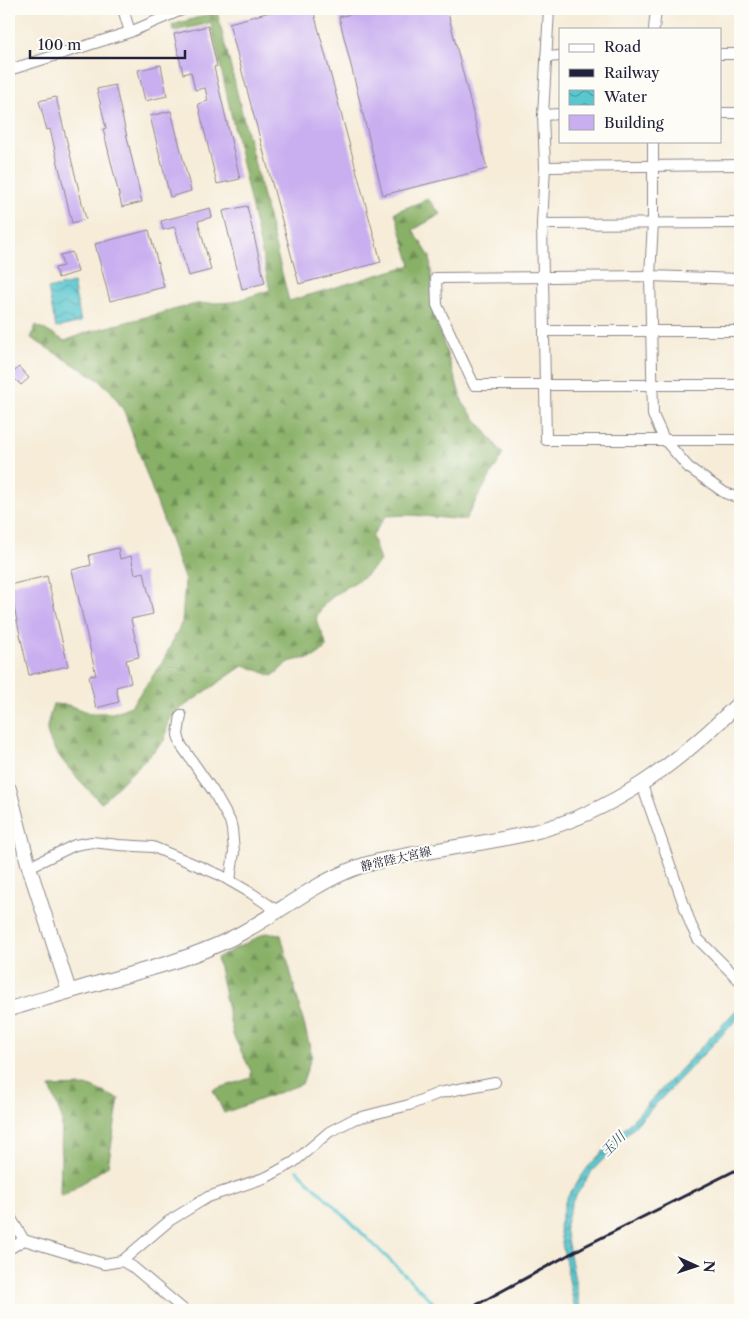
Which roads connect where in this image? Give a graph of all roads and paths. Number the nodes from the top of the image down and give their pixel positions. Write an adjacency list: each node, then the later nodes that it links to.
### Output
1 (122, 9): 6 (street)
2 (184, 9): 6 (street)
3 (549, 9): 10 (street)
4 (656, 9): 5 (street)
5 (654, 28)
6 (130, 32): 11 (street)
7 (722, 54): 8 (street)
8 (740, 54)
9 (559, 56): 10 (street)
10 (546, 57): 14 (street)
11 (9, 70)
12 (722, 113): 13 (street)
13 (740, 113)
14 (544, 114): 15 (street); 19 (street)
15 (559, 114)
16 (653, 142): 17 (street)
17 (654, 165): 18 (street); 19 (street); 20 (street)
18 (740, 165)
19 (544, 167): 22 (street)
20 (653, 223): 21 (street); 22 (street); 24 (street)
21 (740, 223)
22 (542, 224): 23 (street)
23 (543, 276): 24 (street); 26 (street); 31 (street)
24 (650, 276): 25 (street); 27 (street)
25 (740, 279)
26 (545, 330): 27 (street); 31 (street)
27 (651, 331): 28 (street); 29 (street)
28 (740, 331)
29 (652, 385): 30 (street); 31 (street); 32 (street)
30 (740, 385)
31 (544, 386): 32 (street)
32 (664, 440): 33 (street); 34 (street)
33 (740, 440)
34 (740, 498)
35 (740, 702): 37 (main road, 静常陸大宮線)
36 (181, 715): 40 (street)
37 (642, 785): 41 (main road, 静常陸大宮線); 42 (street)
38 (9, 789): 39 (main road)
39 (30, 867): 40 (street); 43 (main road)
40 (230, 881): 41 (street)
41 (279, 912): 43 (main road, 静常陸大宮線)
42 (739, 980)
43 (69, 991): 44 (main road, 静常陸大宮線)
44 (9, 1009)
45 (495, 1082): 49 (street)
46 (9, 1216): 47 (street)
47 (24, 1240): 48 (street); 49 (street)
48 (9, 1248)
49 (122, 1261): 50 (street)
50 (184, 1310)

